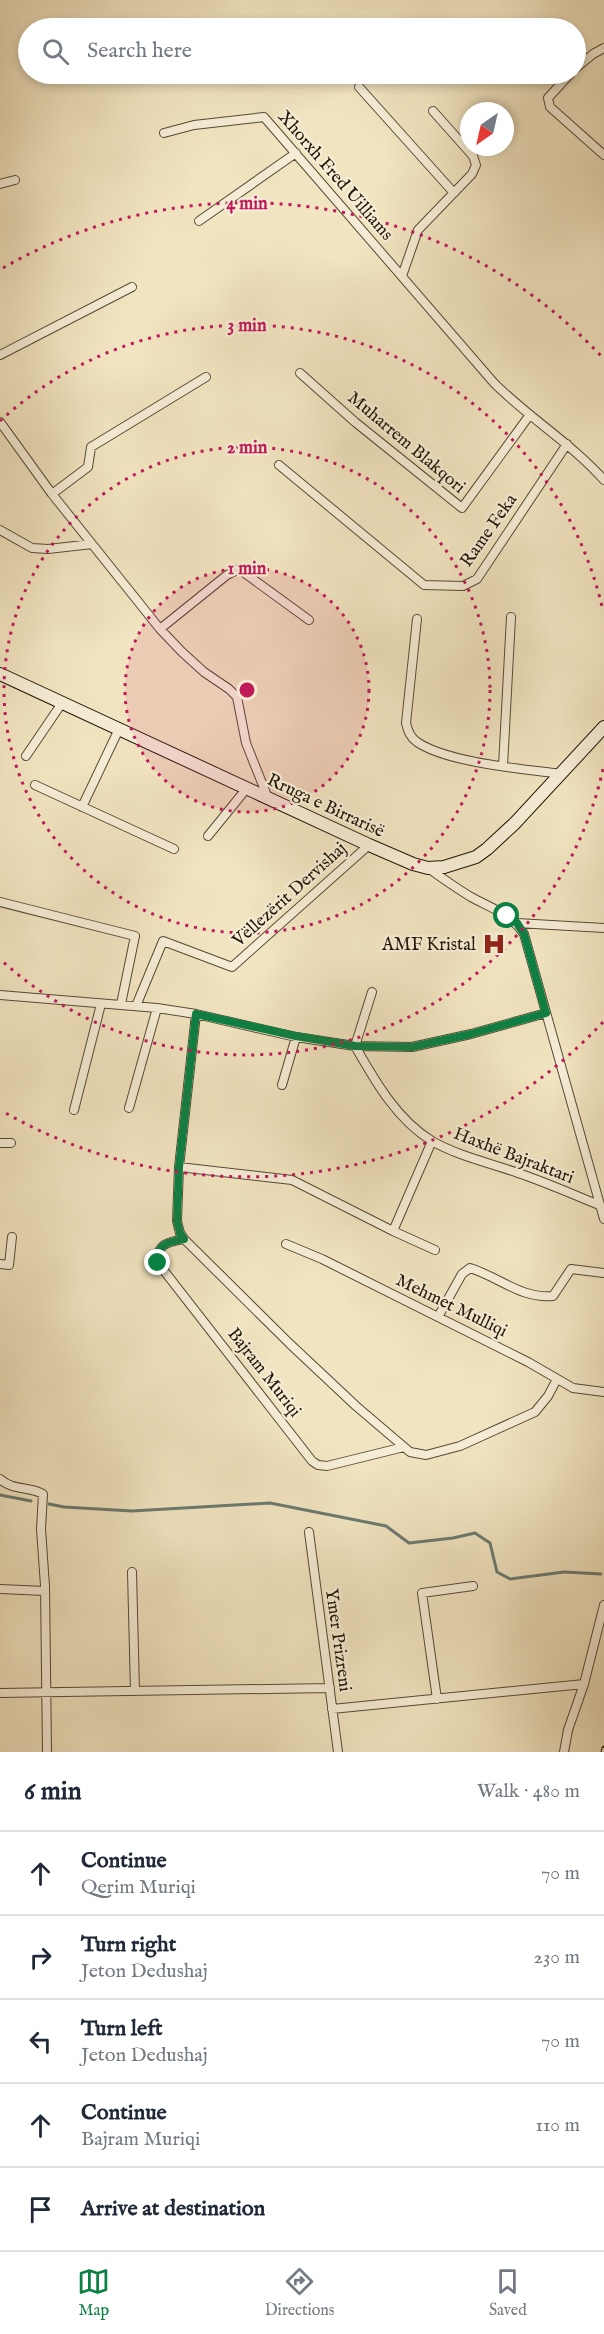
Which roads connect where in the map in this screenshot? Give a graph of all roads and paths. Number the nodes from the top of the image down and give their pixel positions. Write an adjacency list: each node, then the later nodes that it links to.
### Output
1 (604, 48): 2 (street)
2 (586, 60)
3 (561, 84): 8 (street)
4 (359, 87): 11 (street)
5 (433, 111): 11 (street, Xhorxh Fred Uilliams)
6 (164, 133): 7 (street, Xhorxh Fred Uilliams)
7 (296, 153): 12 (street); 13 (street, Xhorxh Fred Uilliams)
8 (604, 155)
9 (15, 180): 10 (street)
10 (0, 184)
11 (454, 193): 13 (street, Xhorxh Fred Uilliams)
12 (200, 221)
13 (402, 276): 18 (street, Xhorxh Fred Uilliams)
14 (132, 287): 15 (street)
15 (0, 355)
16 (300, 373): 18 (street, Muharrem Blakqori)
17 (206, 377): 23 (street)
18 (529, 416): 20 (street, Xhorxh Fred Uilliams)
19 (0, 422): 23 (street)
20 (567, 444): 21 (street, Rame Feka); 22 (street, Xhorxh Fred Uilliams)
21 (279, 465)
22 (604, 480)
23 (52, 494): 25 (street)
24 (0, 530): 25 (street)
25 (92, 544): 29 (street)
26 (511, 617): 35 (street)
27 (417, 619): 35 (street)
28 (309, 620): 29 (street)
29 (160, 629): 39 (street)
30 (0, 674): 31 (street, Rruga e Birrarisë)
31 (62, 703): 32 (street, Rruga e Birrarisë); 34 (street)
32 (119, 729): 38 (street, Rruga e Birrarisë); 40 (street)
33 (603, 731): 36 (street, Rruga e Birrarisë)
34 (26, 756)
35 (503, 766): 36 (street)
36 (561, 774): 44 (street, Rruga e Birrarisë)
37 (35, 785): 40 (street)
38 (247, 788): 39 (street, Rruga e Birrarisë); 41 (street)
39 (268, 798): 42 (street, Rruga e Birrarisë)
40 (82, 807): 43 (street)
41 (208, 836)
42 (369, 845): 44 (street, Rruga e Birrarisë); 52 (street, Vëllezërit Dervishaj)
43 (174, 849)
44 (428, 868): 46 (street)
45 (0, 902): 51 (street)
46 (517, 923): 47 (street); 54 (street)
47 (604, 928)
48 (372, 992): 57 (street)
49 (0, 995): 50 (street)
50 (101, 1004): 51 (street); 60 (street)
51 (121, 1004): 52 (street)
52 (136, 1006): 53 (street)
53 (157, 1008): 55 (street); 59 (street)
54 (546, 1013): 57 (street); 65 (street)
55 (196, 1014): 56 (street); 64 (street)
56 (296, 1036): 57 (street); 58 (street)
57 (355, 1046): 61 (street, Haxhë Bajraktari)
58 (282, 1085)
59 (129, 1108)
60 (74, 1110)
61 (432, 1141): 65 (street, Haxhë Bajraktari); 67 (street)
62 (0, 1143): 63 (street)
63 (11, 1143)
64 (179, 1167): 67 (street); 69 (street)
65 (599, 1205): 66 (street)
66 (604, 1219)
67 (393, 1231): 71 (street)
68 (12, 1237): 72 (street)
69 (184, 1239): 77 (street, Bajram Muriqi); 77 (street, Bajram Muriqi)
70 (286, 1244): 74 (street, Mehmet Mulliqi)
71 (435, 1250)
72 (0, 1264)
73 (604, 1273): 74 (street)
74 (438, 1317): 75 (street, Mehmet Mulliqi)
75 (557, 1379): 76 (street, Mehmet Mulliqi); 77 (street, Bajram Muriqi)
76 (604, 1392)
77 (404, 1446)
78 (0, 1479): 83 (street)
79 (309, 1532): 86 (street, Ymer Prizreni)
80 (132, 1572): 87 (street)
81 (474, 1586): 90 (street)
82 (0, 1589): 83 (street)
83 (45, 1591): 89 (street)
84 (604, 1605): 85 (street)
85 (584, 1684): 90 (street); 94 (street)
86 (330, 1688): 87 (street); 91 (street, Ymer Prizreni)
87 (135, 1691): 89 (street)
88 (0, 1693): 89 (street)
89 (45, 1693): 92 (street)
90 (437, 1699): 91 (street)
91 (332, 1709): 93 (street, Ymer Prizreni)
92 (47, 1752)
93 (338, 1752)
94 (564, 1752)

